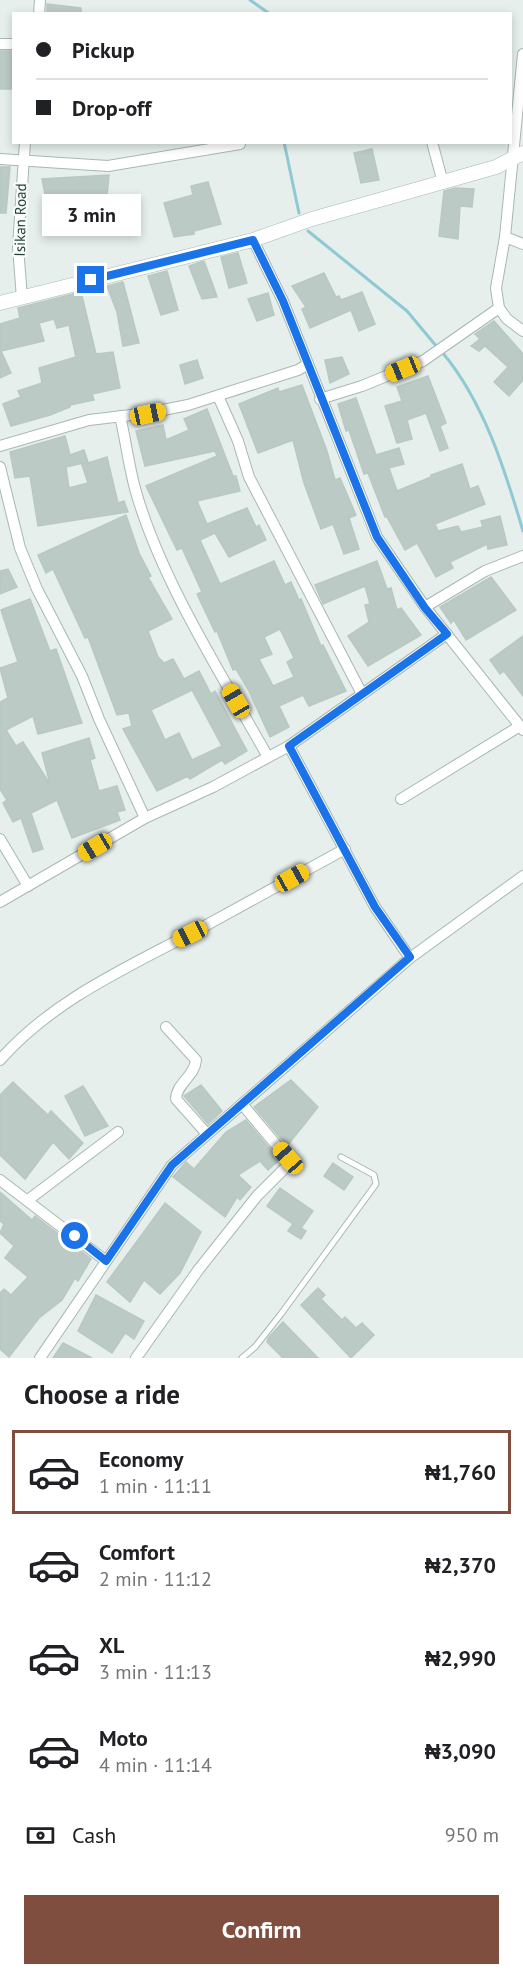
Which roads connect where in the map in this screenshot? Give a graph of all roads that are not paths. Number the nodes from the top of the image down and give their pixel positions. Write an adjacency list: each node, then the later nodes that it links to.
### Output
1 (523, 54): 5 (street)
2 (25, 144): 6 (street, Isikan Road)
3 (240, 144): 6 (street)
4 (432, 144): 8 (street)
5 (518, 156): 8 (street); 9 (street)
6 (23, 158): 7 (street); 12 (street, Isikan Road)
7 (0, 159)
8 (442, 183): 10 (street)
9 (505, 237): 11 (street); 14 (street)
10 (253, 240): 12 (street); 16 (street)
11 (523, 244)
12 (22, 298): 13 (street)
13 (0, 303)
14 (499, 308): 15 (street); 18 (street)
15 (523, 331)
16 (308, 364): 17 (street); 18 (street)
17 (218, 396): 19 (street); 25 (street)
18 (320, 399): 23 (street)
19 (120, 416): 20 (street); 28 (street)
20 (0, 446)
21 (0, 466): 30 (street)
22 (523, 556): 23 (street)
23 (425, 608): 24 (street)
24 (447, 634): 25 (street); 26 (street)
25 (362, 694): 27 (street)
26 (521, 728): 29 (street)
27 (289, 746): 28 (street); 32 (street)
28 (268, 757): 30 (street)
29 (402, 799)
30 (145, 818): 34 (street)
31 (0, 839): 34 (street)
32 (345, 849): 36 (street); 38 (street)
33 (523, 876): 36 (street)
34 (28, 886): 35 (street)
35 (0, 902)
36 (410, 957): 39 (street)
37 (166, 1027): 41 (street)
38 (0, 1060)
39 (242, 1104): 41 (street); 48 (street)
40 (118, 1132): 44 (street)
41 (207, 1134): 45 (street)
42 (341, 1157): 46 (lane)
43 (0, 1180): 44 (street)
44 (28, 1200): 45 (street)
45 (106, 1261): 47 (street)
46 (249, 1353): 49 (lane); 50 (lane)
47 (40, 1358)
48 (136, 1358)
49 (242, 1358)
50 (255, 1358)

